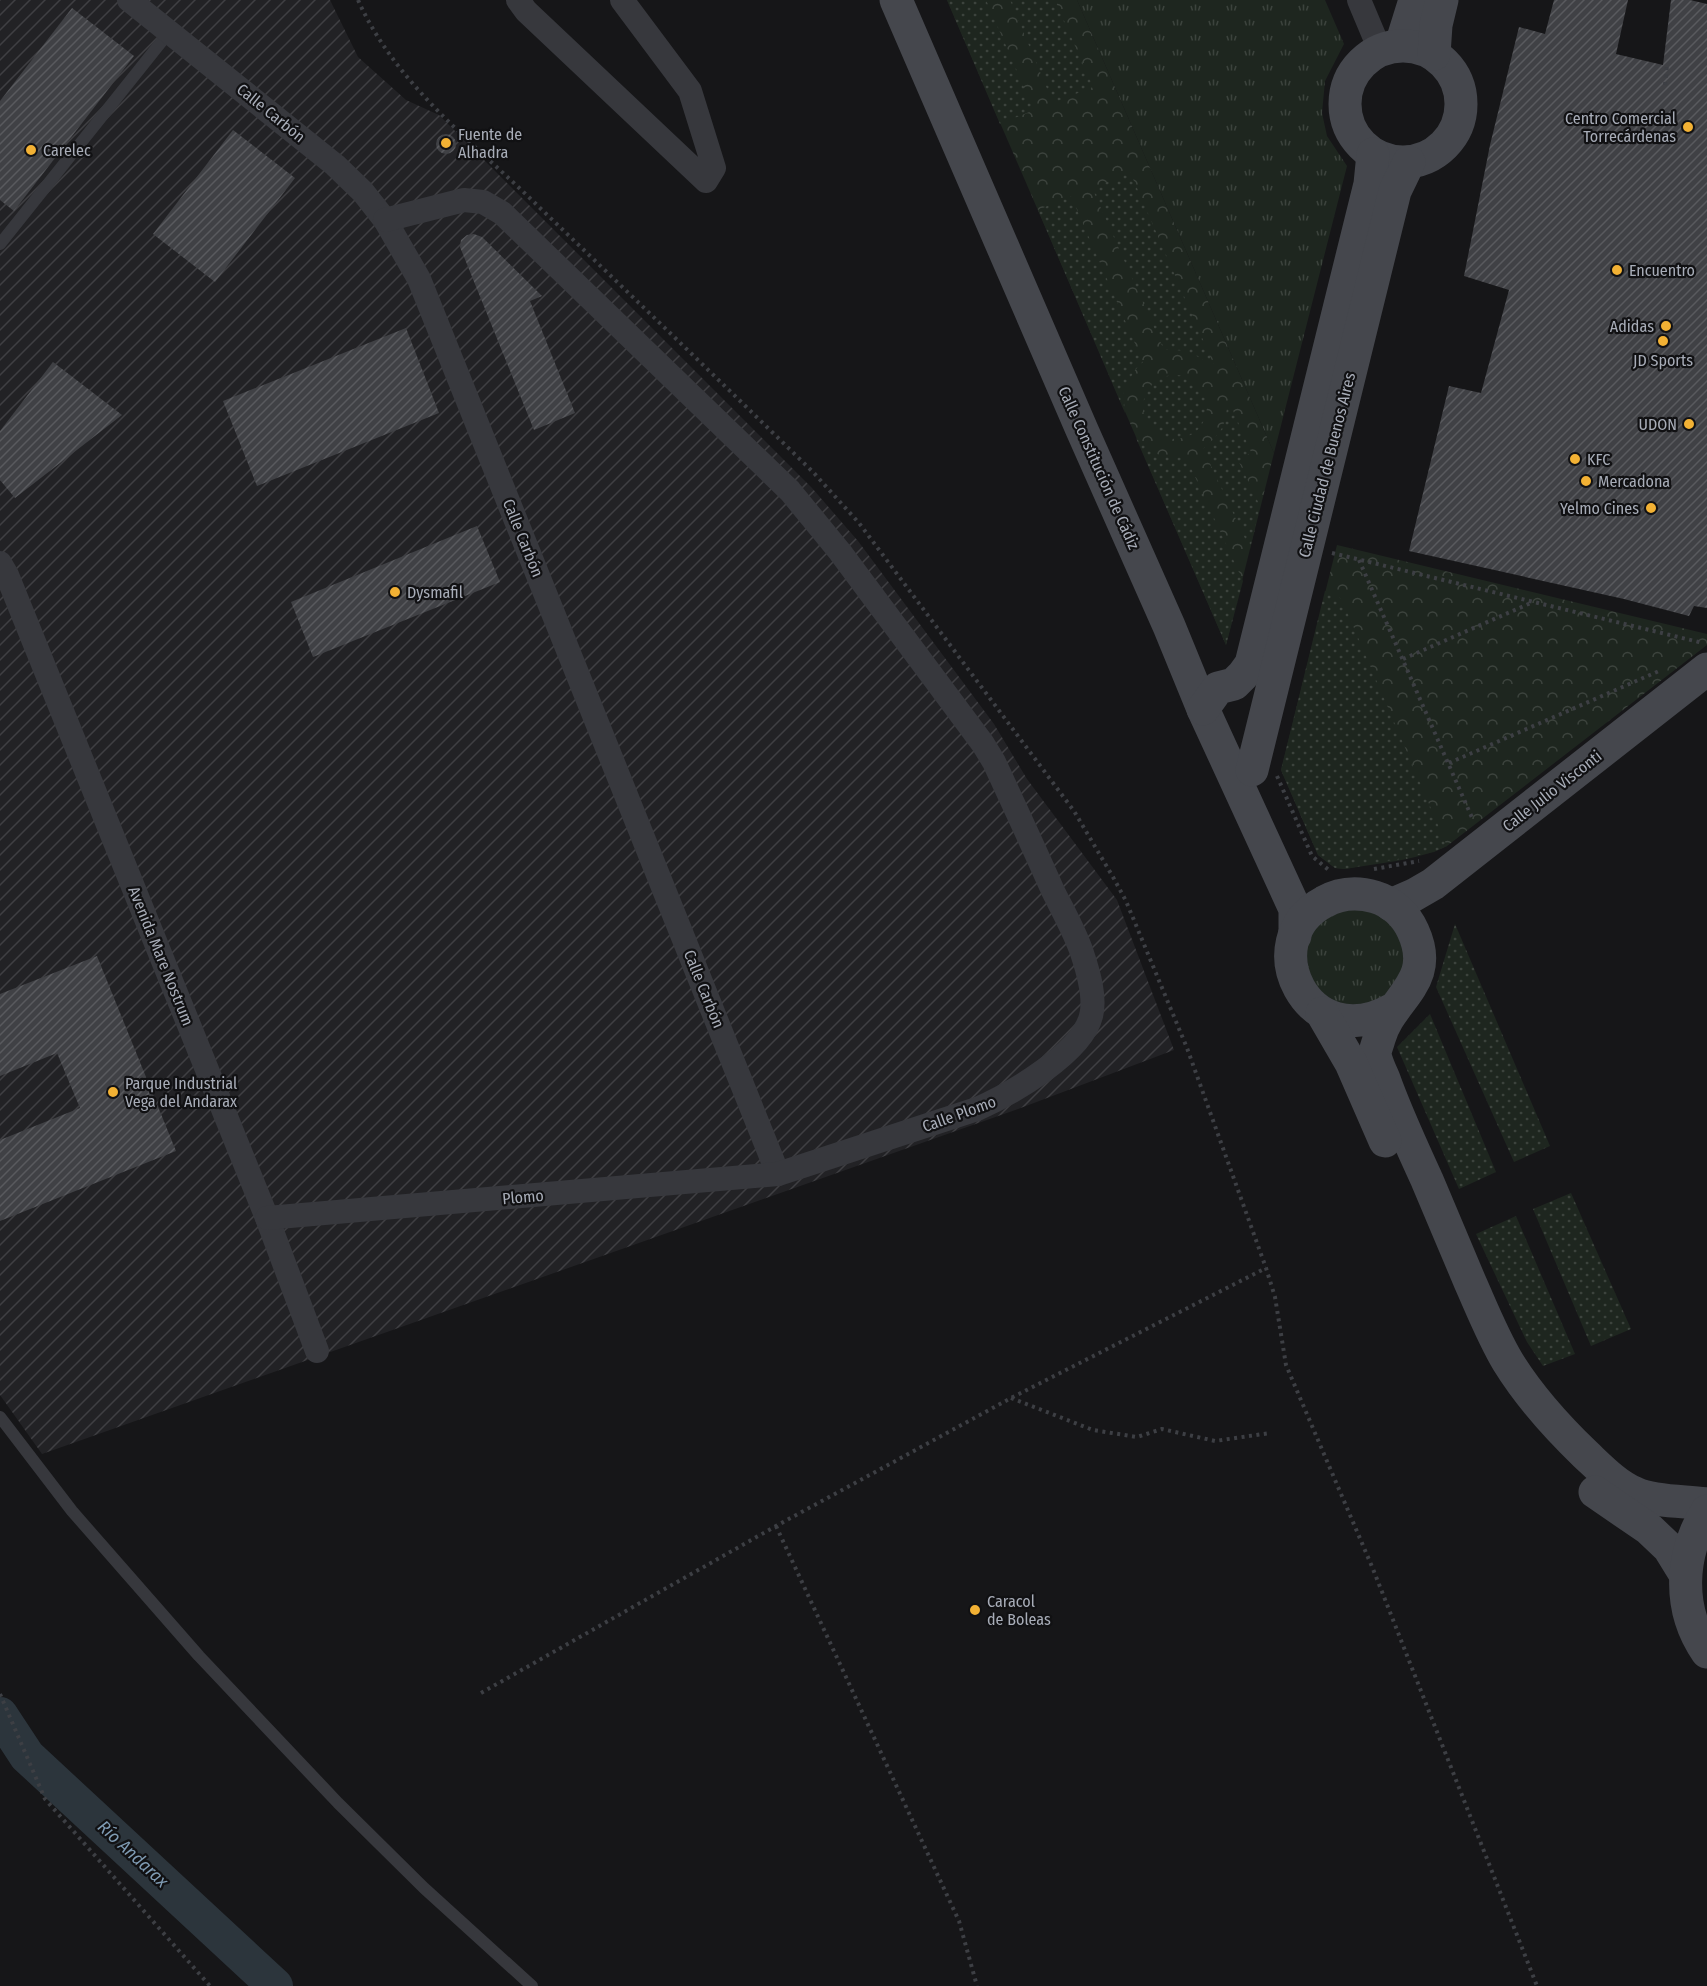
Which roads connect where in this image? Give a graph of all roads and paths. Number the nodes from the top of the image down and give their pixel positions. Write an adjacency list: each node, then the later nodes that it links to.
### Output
1 (129, 0): 10 (street, Calle Carbón)
2 (358, 0): 44 (path)
3 (518, 0): 4 (street)
4 (622, 0)
5 (896, 0): 30 (street, Calle Constitución de Cádiz)
6 (917, 0): 30 (street, Calle Constitución de Cádiz)
7 (1359, 0): 11 (street)
8 (1415, 0): 11 (street)
9 (1442, 0): 12 (street)
10 (171, 31): 17 (street, Calle Carbón); 18 (lane)
11 (1391, 47): 12 (street); 15 (street)
12 (1434, 54): 16 (street)
13 (1667, 64): 14 (path)
14 (1665, 85)
15 (1373, 154): 16 (street); 30 (street, Calle Ciudad de Buenos Aires)
16 (1409, 162): 32 (street, Calle Ciudad de Buenos Aires)
17 (385, 220): 42 (street, Calle Carbón); 42 (street, Calle Plomo)
18 (0, 244)
19 (1332, 544): 20 (path)
20 (1330, 552): 21 (path); 23 (path)
21 (1359, 559): 24 (path); 26 (path)
22 (0, 562): 43 (street, Avenida Mare Nostrum)
23 (1327, 563)
24 (1534, 602): 25 (path); 26 (path)
25 (1707, 644)
26 (1403, 659): 31 (path)
27 (1707, 669): 37 (street, Calle Julio Visconti)
28 (1661, 670): 31 (path)
29 (1707, 697): 39 (street, Calle Julio Visconti)
30 (1211, 698): 32 (street, Calle Constitución de Cádiz); 38 (street, Calle Constitución de Cádiz)
31 (1449, 763): 33 (path)
32 (1264, 769): 36 (path); 36 (street, Calle Constitución de Cádiz)
33 (1477, 829)
34 (1421, 861): 35 (path)
35 (1365, 871)
36 (1331, 888): 37 (street); 38 (street)
37 (1391, 905): 39 (street)
38 (1295, 936): 41 (street)
39 (1419, 950): 40 (street)
40 (1393, 1009): 41 (street); 49 (street)
41 (1322, 1013): 52 (street)
42 (778, 1174): 43 (street, Plomo)
43 (267, 1218): 45 (street, Avenida Mare Nostrum)
44 (1266, 1268): 46 (path); 59 (path)
45 (317, 1351)
46 (1011, 1398): 48 (path); 51 (path)
47 (0, 1417): 57 (lane)
48 (1270, 1433)
49 (1707, 1504)
50 (1707, 1511): 52 (street)
51 (776, 1526): 55 (path); 58 (path)
52 (1685, 1574): 53 (street)
53 (1707, 1652)
54 (0, 1694): 56 (path)
55 (481, 1694)
56 (210, 1986)
57 (531, 1986)
58 (977, 1986)
59 (1537, 1986)

